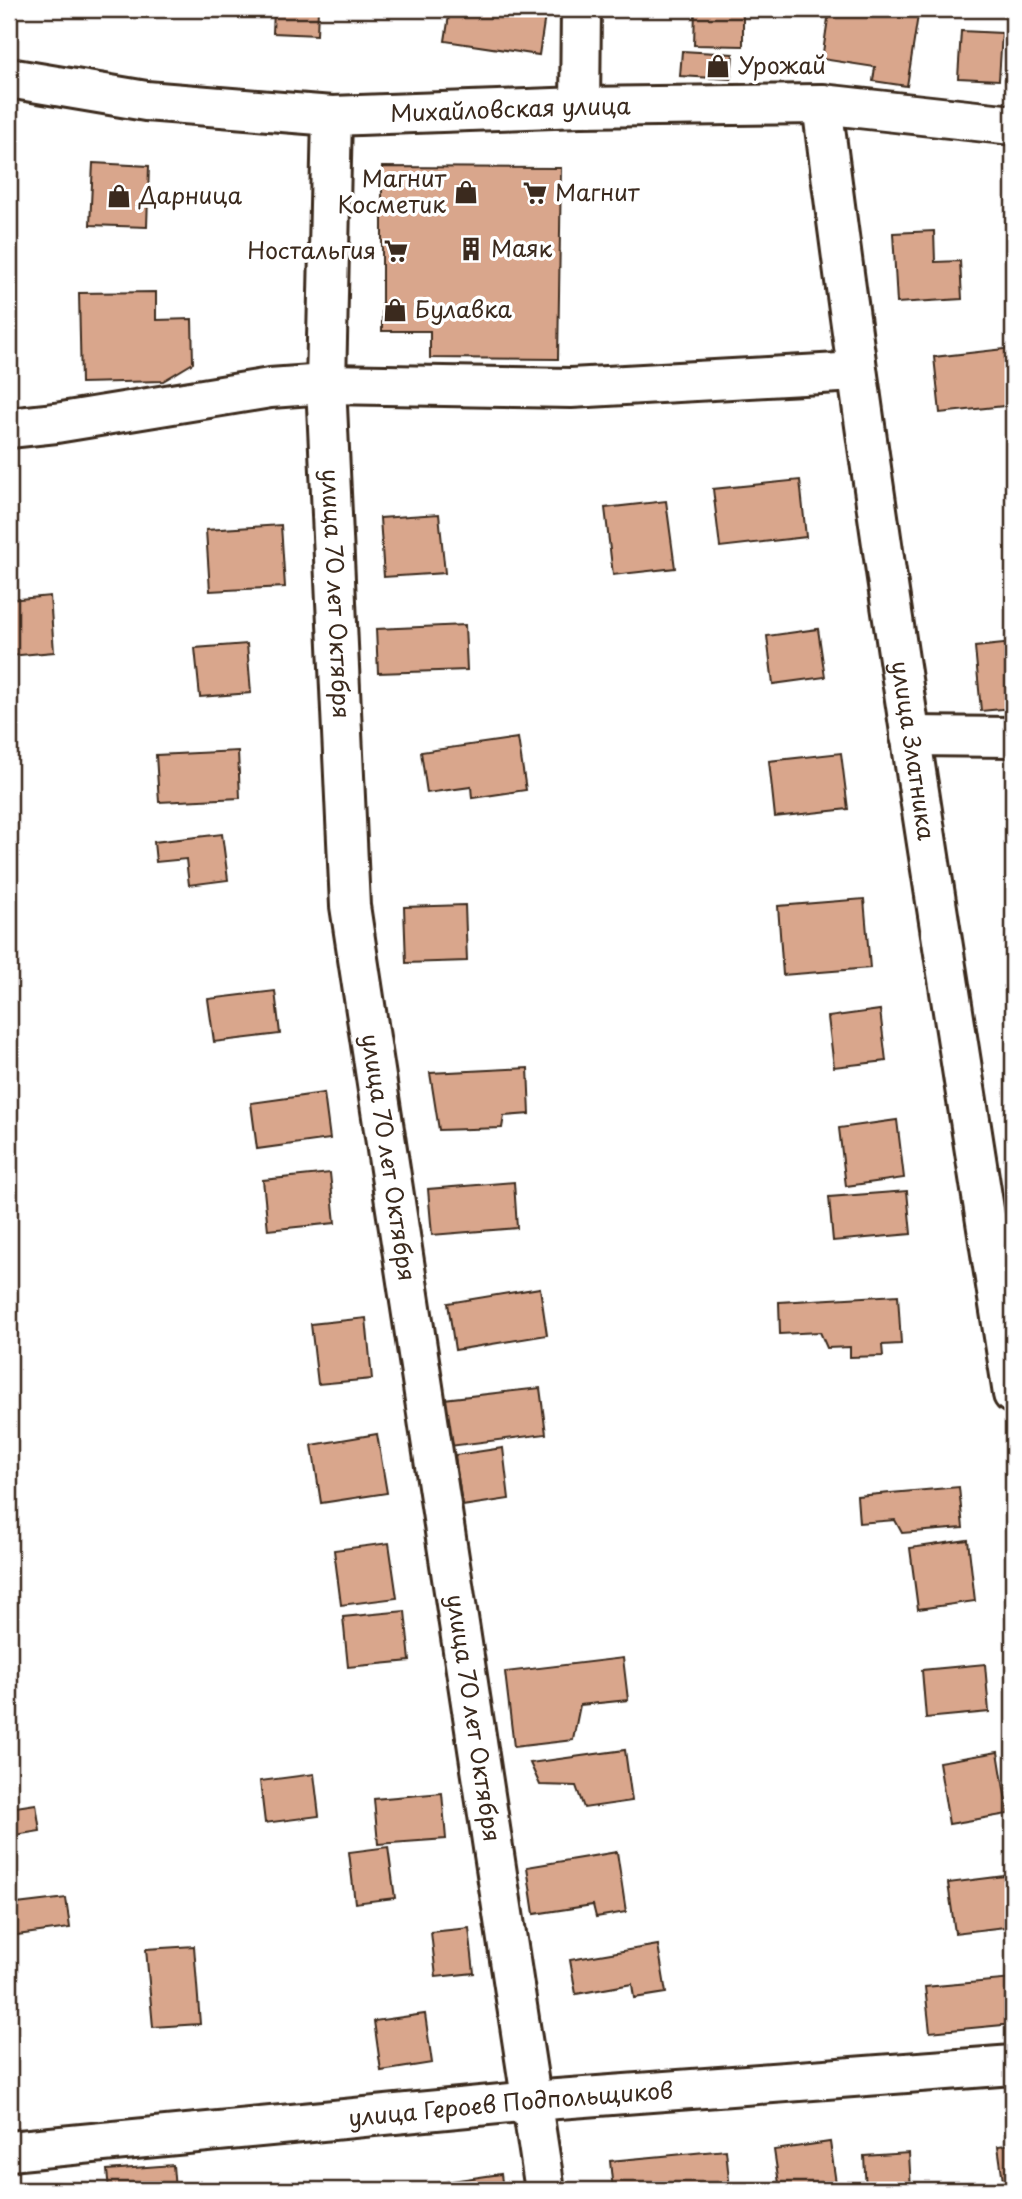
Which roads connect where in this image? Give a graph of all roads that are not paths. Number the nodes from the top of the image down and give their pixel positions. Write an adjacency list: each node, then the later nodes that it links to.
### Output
1 (581, 9): 4 (street)
2 (9, 78): 5 (street, Михайловская улица)
3 (822, 104): 4 (street, Михайловская улица); 6 (street, Михайловская улица); 7 (street, улица Златника)
4 (580, 107): 5 (street, Михайловская улица)
5 (332, 116): 8 (street, улица 70 лет Октября)
6 (1013, 125)
7 (857, 372): 8 (street); 10 (street, улица Златника)
8 (326, 384): 9 (street); 14 (street, улица 70 лет Октября)
9 (9, 428)
10 (910, 736): 11 (street); 12 (street, улица Златника)
11 (1013, 737)
12 (1013, 1394)
13 (1013, 2065): 14 (street, улица Героев Подпольщиков)
14 (531, 2101): 15 (street, улица Героев Подпольщиков); 16 (street, улица 70 лет Октября)
15 (9, 2151)
16 (545, 2190)

